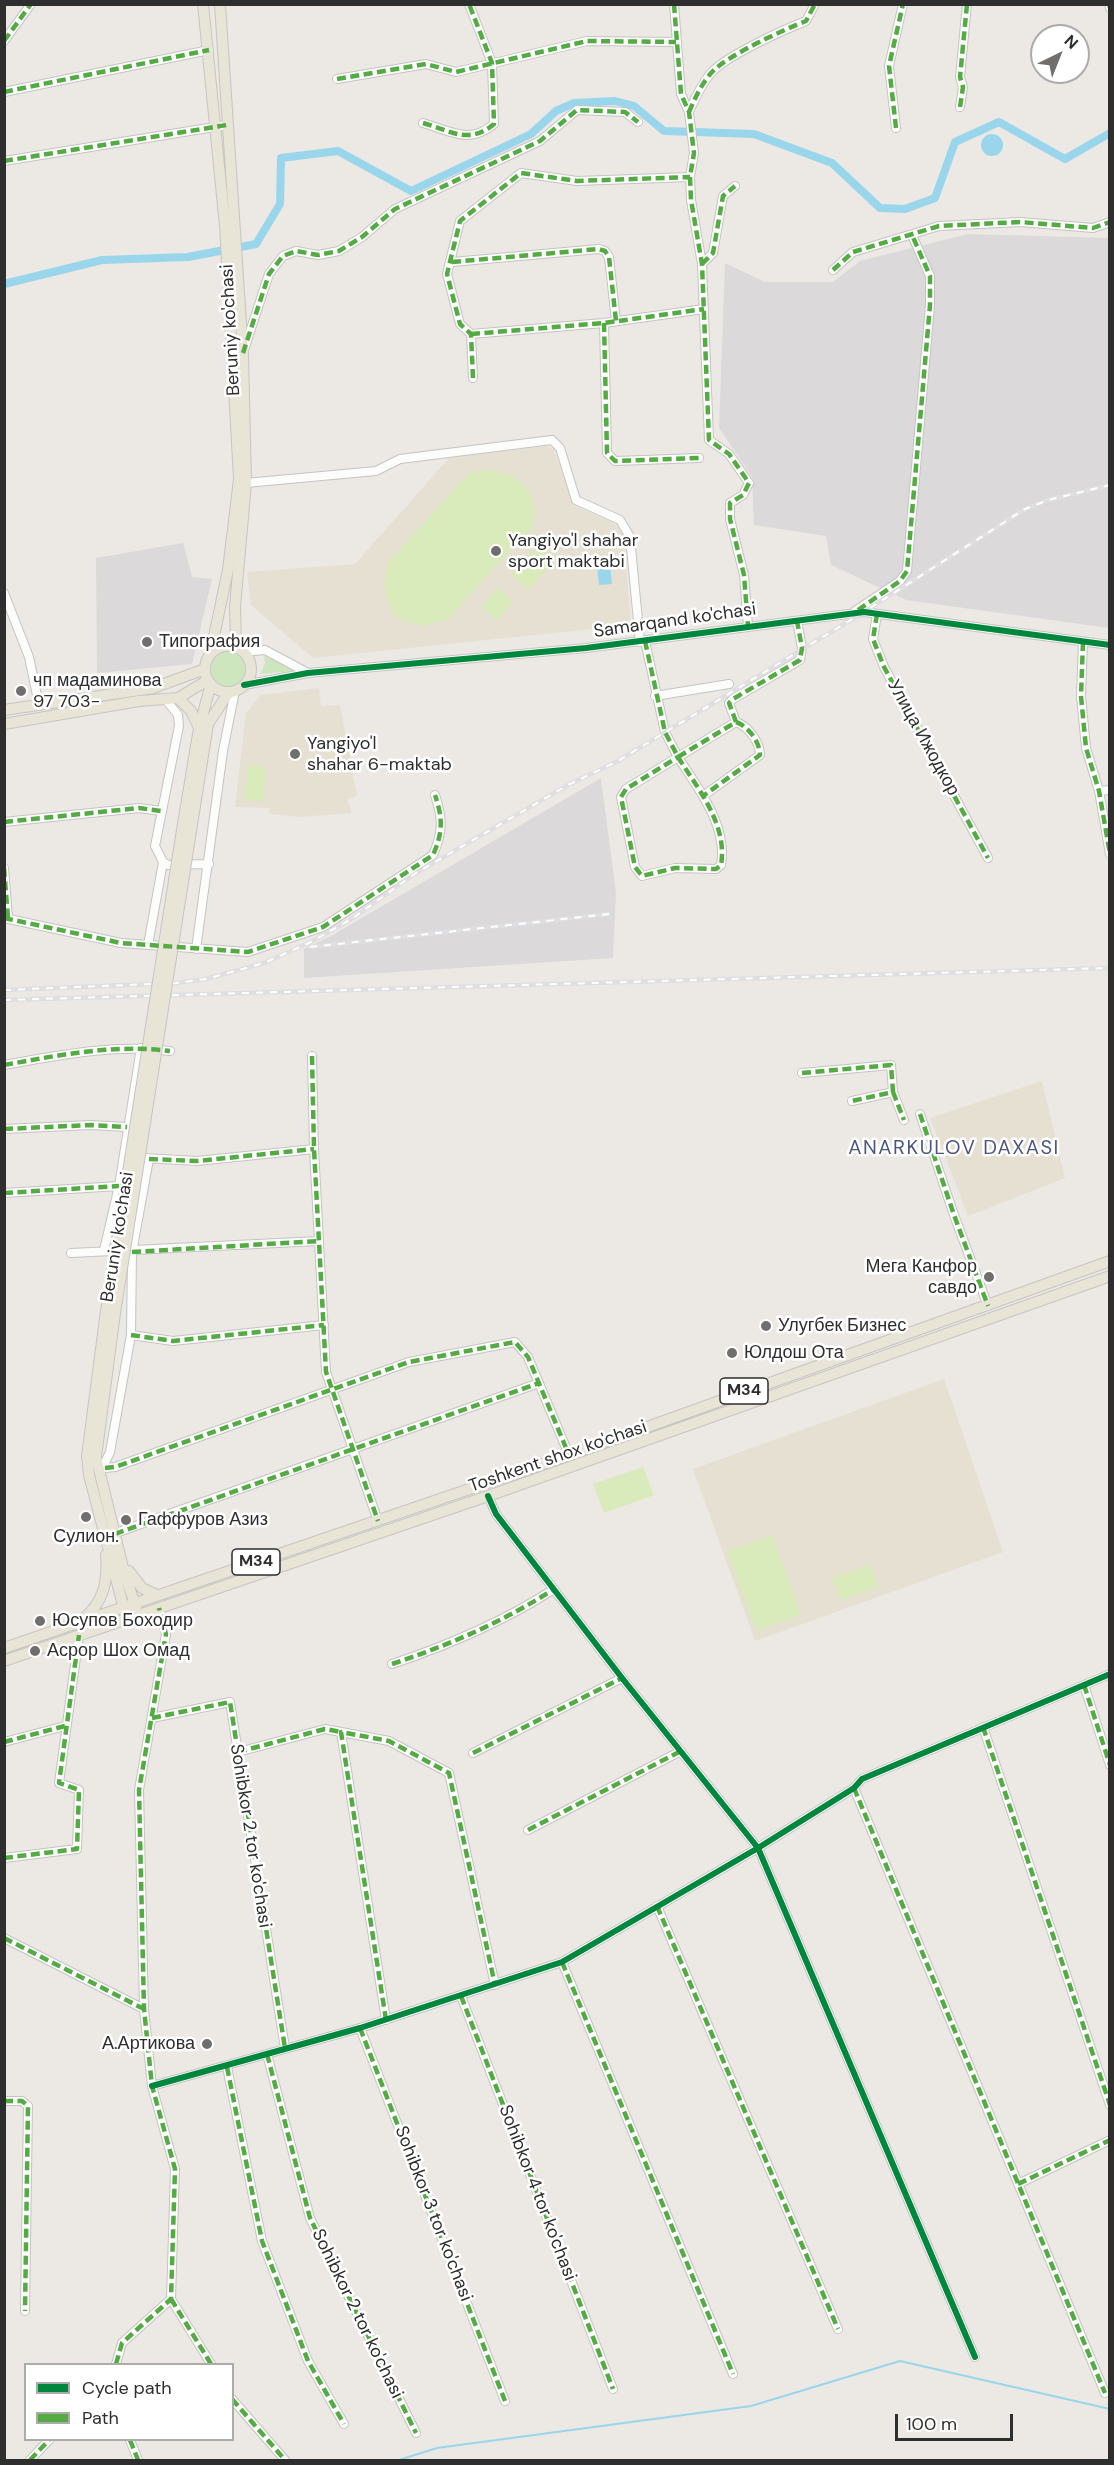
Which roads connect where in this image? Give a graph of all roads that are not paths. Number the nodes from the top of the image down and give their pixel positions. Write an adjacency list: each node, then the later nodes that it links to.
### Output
1 (31, 4): 9 (street)
2 (203, 4): 11 (main road, Beruniy ko'chasi)
3 (220, 4): 19 (main road, Beruniy ko'chasi)
4 (469, 4): 12 (street)
5 (675, 4): 10 (street)
6 (815, 4): 16 (street)
7 (903, 4): 20 (street)
8 (967, 4): 15 (street)
9 (4, 41)
10 (676, 42): 12 (street); 16 (street)
11 (209, 50): 14 (street); 19 (main road, Beruniy ko'chasi)
12 (492, 63): 13 (street); 18 (street)
13 (337, 79)
14 (4, 92)
15 (960, 107)
16 (689, 112): 23 (street)
17 (638, 122): 34 (street)
18 (423, 123)
19 (221, 125): 22 (street); 34 (main road, Beruniy ko'chasi)
20 (896, 128)
21 (4, 151): 22 (street)
22 (6, 161)
23 (690, 177): 27 (street); 28 (street)
24 (735, 186): 28 (street)
25 (1110, 222): 26 (street)
26 (912, 235): 29 (street); 39 (street)
27 (452, 262): 31 (street); 33 (street)
28 (702, 264): 30 (street)
29 (833, 270)
30 (704, 309): 31 (street); 42 (street)
31 (616, 321): 32 (street)
32 (604, 323): 33 (street); 36 (street)
33 (471, 334): 35 (street)
34 (238, 353): 37 (main road, Beruniy ko'chasi); 47 (main road, Beruniy ko'chasi)
35 (473, 378)
36 (699, 458)
37 (246, 483): 43 (street); 46 (main road, Beruniy ko'chasi)
38 (4, 593): 55 (street)
39 (850, 614): 40 (street, Samarqand ko'chasi); 41 (street, Samarqand ko'chasi)
40 (877, 614): 44 (street, Samarqand ko'chasi); 69 (street, Улица Ижодкор)
41 (797, 621): 42 (street, Samarqand ko'chasi); 57 (street)
42 (748, 626): 43 (street, Samarqand ko'chasi)
43 (643, 641): 48 (street, Samarqand ko'chasi); 52 (street)
44 (1083, 642): 45 (street, Samarqand ko'chasi); 62 (street)
45 (1110, 645)
46 (240, 650): 47 (main road); 48 (street); 51 (main road, Beruniy ko'chasi)
47 (210, 655): 49 (main road, Beruniy ko'chasi)
48 (308, 673): 51 (street, Samarqand ko'chasi)
49 (208, 678): 51 (main road); 53 (main road); 55 (main road); 59 (main road, Beruniy ko'chasi)
50 (729, 684): 52 (street)
51 (236, 690): 67 (main road, Beruniy ko'chasi); 71 (street, Beruniy ko'chasi)
52 (655, 696): 60 (street)
53 (178, 698): 54 (main road); 59 (main road)
54 (166, 700): 58 (main road); 65 (street)
55 (39, 705): 56 (main road)
56 (4, 710)
57 (736, 722): 60 (street); 64 (street)
58 (4, 724)
59 (199, 728): 67 (main road, Beruniy ko'chasi)
60 (678, 757): 64 (street); 64 (street)
61 (1110, 789): 62 (street)
62 (1100, 791): 68 (street)
63 (435, 795): 75 (street)
64 (703, 796)
65 (161, 811): 66 (street); 70 (street)
66 (4, 822)
67 (187, 830): 105 (main road, Beruniy ko'chasi, bridge)
68 (1110, 854)
69 (988, 858)
70 (162, 862): 71 (street); 74 (street)
71 (209, 864): 75 (street, Beruniy ko'chasi)
72 (4, 868): 73 (street)
73 (6, 918): 74 (street)
74 (148, 945): 75 (street)
75 (196, 949)
76 (141, 1048): 77 (street); 79 (street); 85 (street)
77 (170, 1052)
78 (312, 1056): 87 (street)
79 (4, 1065)
80 (802, 1073): 81 (street)
81 (893, 1092): 82 (street); 84 (street)
82 (852, 1101)
83 (920, 1114): 98 (street)
84 (904, 1120)
85 (127, 1127): 86 (street); 88 (street)
86 (4, 1129)
87 (314, 1149): 89 (street); 92 (street)
88 (124, 1155): 89 (street); 90 (street)
89 (149, 1159): 94 (street)
90 (119, 1186): 91 (street); 93 (street)
91 (4, 1193)
92 (319, 1241): 94 (street); 99 (street)
93 (104, 1250): 94 (street); 95 (street)
94 (132, 1252): 100 (street)
95 (72, 1253)
96 (1110, 1261): 98 (main road, Toshkent shox ko'chasi / M34)
97 (1110, 1276): 106 (main road, Toshkent shox ko'chasi / M34)
98 (988, 1306): 104 (main road, Toshkent shox ko'chasi / M34)
99 (324, 1325): 100 (street); 102 (street)
100 (131, 1335): 105 (street)
101 (539, 1383): 102 (street); 103 (street); 104 (street)
102 (332, 1390): 103 (street); 105 (street)
103 (354, 1448): 107 (street); 108 (street)
104 (569, 1455): 107 (main road, Toshkent shox ko'chasi / M34)
105 (97, 1472): 108 (main road, Beruniy ko'chasi)
106 (488, 1496): 110 (street); 113 (main road, Toshkent shox ko'chasi / M34)
107 (378, 1521): 111 (main road, Toshkent shox ko'chasi / M34)
108 (108, 1538): 109 (main road, Beruniy ko'chasi); 114 (main road, Beruniy ko'chasi); 116 (main road)
109 (120, 1553): 111 (main road); 112 (main road, Beruniy ko'chasi)
110 (554, 1589): 120 (street); 122 (street)
111 (157, 1595): 112 (main road, Toshkent shox ko'chasi / M34)
112 (134, 1602): 114 (main road, Toshkent shox ko'chasi / M34); 115 (main road, Beruniy ko'chasi)
113 (159, 1608): 115 (main road, Toshkent shox ko'chasi / M34); 124 (street)
114 (125, 1612): 115 (main road, Toshkent shox ko'chasi / M34); 116 (main road, Toshkent shox ko'chasi / M34); 117 (main road, Toshkent shox ko'chasi / M34)
115 (139, 1614)
116 (79, 1622): 118 (main road, Toshkent shox ko'chasi / M34)
117 (79, 1635): 119 (main road, Toshkent shox ko'chasi / M34); 125 (street)
118 (4, 1648)
119 (4, 1660)
120 (392, 1664)
121 (1110, 1674): 123 (street)
122 (622, 1678): 129 (street); 131 (street)
123 (1084, 1685): 126 (street); 132 (street)
124 (152, 1718): 130 (street, Sohibkor 2 tor ko'chasi); 142 (street)
125 (65, 1726): 128 (street); 136 (street)
126 (983, 1727): 133 (street); 150 (street)
127 (341, 1732): 130 (street); 140 (street); 143 (street)
128 (4, 1742)
129 (681, 1751): 134 (street); 135 (street)
130 (238, 1752): 145 (street, Sohibkor 2 tor ko'chasi)
131 (473, 1753)
132 (1110, 1765)
133 (854, 1788): 135 (street); 152 (street)
134 (528, 1830)
135 (758, 1848): 137 (street); 156 (street)
136 (4, 1858)
137 (657, 1906): 139 (street); 155 (street)
138 (4, 1938): 142 (street)
139 (562, 1962): 140 (street); 159 (street)
140 (495, 1985): 141 (street)
141 (461, 1996): 143 (street); 160 (street, Sohibkor 4 tor ko'chasi)
142 (144, 2008): 148 (street)
143 (386, 2020): 144 (street)
144 (360, 2028): 145 (street); 163 (street, Sohibkor 3 tor ko'chasi)
145 (285, 2048): 146 (street)
146 (267, 2054): 147 (street); 165 (street, Sohibkor 2 tor ko'chasi)
147 (227, 2067): 148 (street); 164 (street)
148 (152, 2086): 153 (street)
149 (4, 2101): 154 (street)
150 (1110, 2105)
151 (1109, 2143): 152 (street)
152 (1018, 2184): 161 (street)
153 (171, 2300): 157 (street); 158 (street)
154 (25, 2311)
155 (838, 2329)
156 (975, 2357)
157 (116, 2363)
158 (210, 2363)
159 (733, 2374)
160 (613, 2389)
161 (1105, 2393)
162 (234, 2401): 172 (street)
163 (505, 2401)
164 (344, 2424)
165 (416, 2433)
166 (36, 2441): 169 (street)
167 (47, 2441): 169 (street)
168 (131, 2441): 171 (street)
169 (39, 2449): 170 (street)
170 (30, 2460)
171 (138, 2460)
172 (285, 2460)

